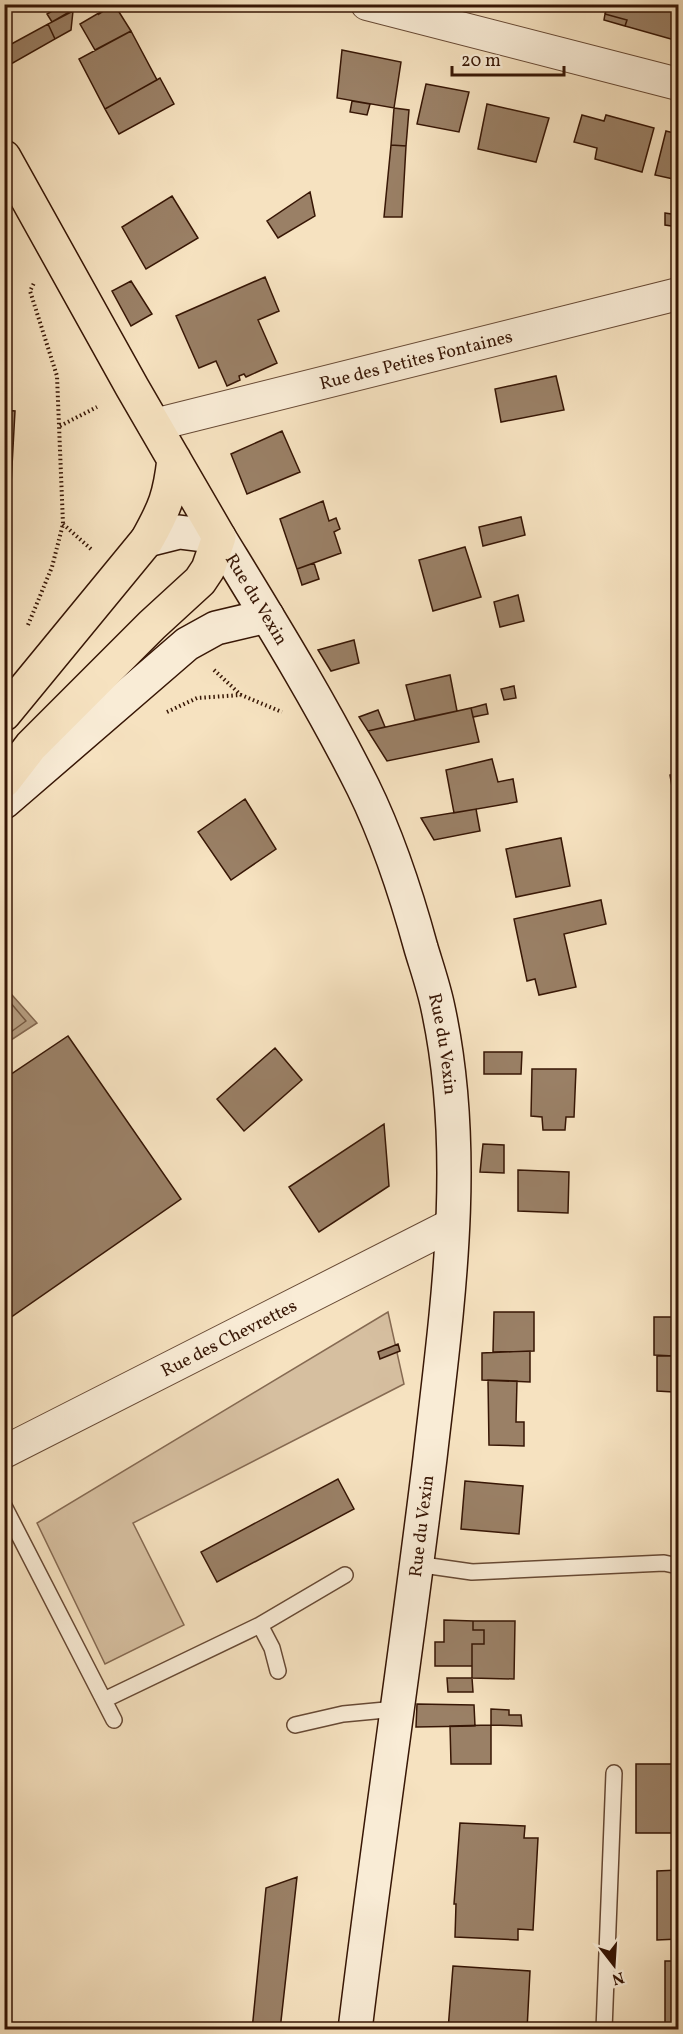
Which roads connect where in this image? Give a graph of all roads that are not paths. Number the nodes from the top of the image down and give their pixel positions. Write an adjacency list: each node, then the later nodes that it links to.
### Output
1 (367, 4): 2 (street)
2 (678, 84)
3 (4, 157): 5 (main road, Rue du Vexin)
4 (678, 294): 5 (street, Rue des Petites Fontaines)
5 (154, 425): 6 (main road, Rue du Vexin)
6 (174, 459): 7 (main road, Rue du Vexin); 8 (main road)
7 (219, 537): 8 (main road); 9 (main road, Rue du Vexin); 11 (main road)
8 (147, 540): 10 (main road)
9 (267, 616): 12 (main road); 13 (main road, Rue du Vexin)
10 (4, 714)
11 (4, 781)
12 (4, 802)
13 (453, 1224): 14 (street, Rue des Chevrettes); 16 (main road, Rue du Vexin)
14 (4, 1452)
15 (4, 1506): 21 (lane)
16 (416, 1564): 17 (lane); 22 (main road, Rue du Vexin)
17 (678, 1566)
18 (345, 1575): 19 (lane)
19 (260, 1625): 20 (lane); 21 (lane)
20 (278, 1671)
21 (104, 1700): 23 (lane)
22 (396, 1709): 24 (lane); 26 (main road, Rue du Vexin)
23 (114, 1720)
24 (295, 1725)
25 (614, 1773): 27 (lane)
26 (355, 2030)
27 (604, 2030)

